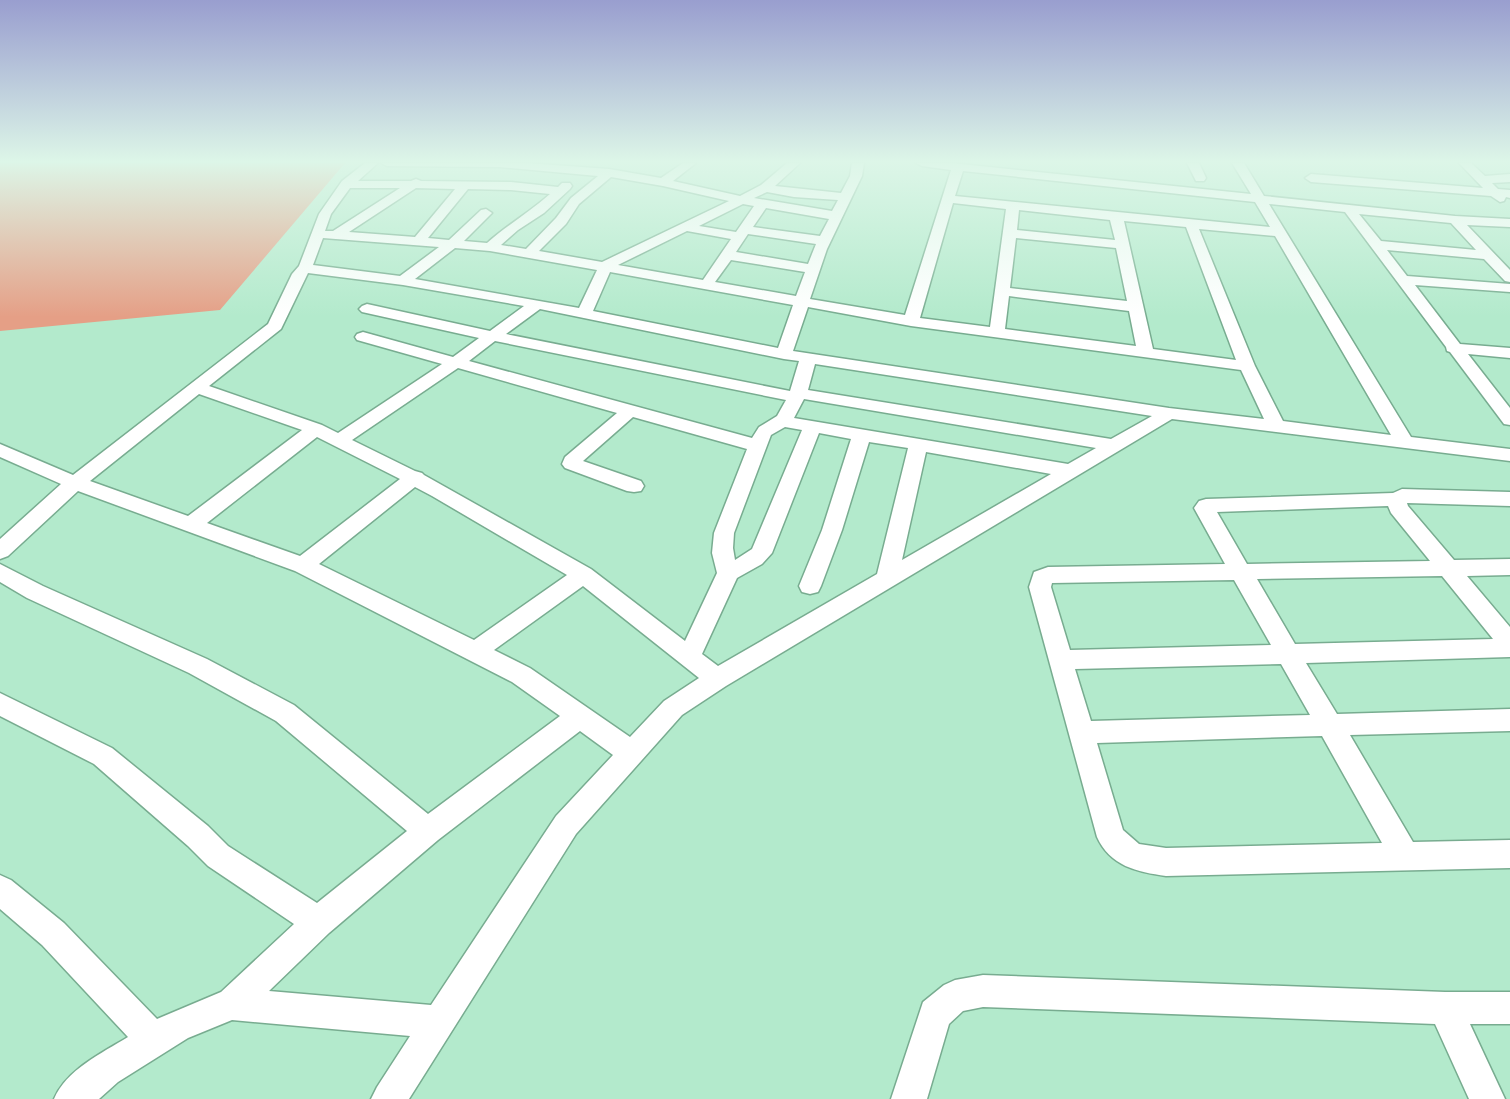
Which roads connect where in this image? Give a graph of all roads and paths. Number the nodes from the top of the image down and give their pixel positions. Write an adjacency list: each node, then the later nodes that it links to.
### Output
1 (325, 214): 24 (street)
2 (362, 214): 24 (street)
3 (441, 214): 27 (street)
4 (484, 214): 28 (street)
5 (533, 214): 31 (street)
6 (566, 214): 32 (street)
7 (712, 214): 21 (street)
8 (755, 214): 25 (street)
9 (825, 214): 16 (street)
10 (943, 214): 49 (street)
11 (1012, 214): 23 (street)
12 (1098, 214): 17 (street)
13 (1268, 214): 22 (street)
14 (1353, 214): 30 (street)
15 (1404, 214): 18 (street)
16 (836, 216): 26 (street)
17 (1116, 216): 20 (street); 29 (street)
18 (1455, 220): 19 (street); 34 (street)
19 (1510, 223)
20 (1191, 224): 22 (street); 59 (street)
21 (685, 228): 25 (street); 35 (street)
22 (1278, 232): 72 (street)
23 (1009, 233): 29 (street); 43 (street)
24 (327, 234): 27 (street); 36 (street)
25 (742, 234): 26 (street); 33 (street)
26 (824, 241): 37 (street)
27 (419, 242): 28 (street)
28 (452, 244): 31 (street); 40 (street)
29 (1122, 245): 46 (street)
30 (1376, 245): 34 (street); 39 (street)
31 (490, 247): 32 (street)
32 (530, 253): 35 (street)
33 (727, 254): 37 (street); 41 (street)
34 (1488, 255): 38 (street)
35 (606, 266): 41 (street); 48 (street)
36 (305, 268): 40 (street); 60 (street)
37 (813, 269): 44 (street)
38 (1510, 278)
39 (1402, 280): 42 (street); 53 (street)
40 (403, 281): 45 (street)
41 (707, 284): 44 (street)
42 (1510, 288)
43 (1002, 291): 46 (street); 50 (street)
44 (801, 303): 49 (street); 56 (street)
45 (537, 304): 48 (street); 51 (street)
46 (1136, 307): 54 (street)
47 (368, 309): 51 (street)
48 (584, 314): 56 (street)
49 (912, 321): 50 (street)
50 (997, 332): 54 (street)
51 (492, 336): 58 (street); 61 (street)
52 (363, 337): 58 (street)
53 (1453, 348): 55 (street); 62 (street)
54 (1146, 353): 59 (street)
55 (1510, 353)
56 (784, 354): 57 (street)
57 (808, 358): 61 (street); 64 (street)
58 (455, 363): 63 (street); 71 (street)
59 (1247, 366): 68 (street)
60 (195, 387): 69 (street); 80 (street)
61 (796, 395): 66 (street); 74 (street)
62 (1502, 398): 65 (street)
63 (630, 411): 75 (street); 81 (street)
64 (1169, 413): 68 (street); 74 (street)
65 (1510, 420)
66 (782, 421): 67 (street); 75 (street)
67 (813, 426): 70 (street); 90 (street)
68 (1276, 426): 72 (street)
69 (316, 429): 71 (street); 84 (street)
70 (862, 434): 73 (street); 94 (street)
71 (339, 440): 79 (street)
72 (1405, 442): 77 (street)
73 (918, 444): 78 (street); 93 (street)
74 (1114, 445): 78 (street)
75 (758, 446): 90 (street)
76 (0, 450): 80 (street)
77 (1510, 456)
78 (1072, 471): 93 (street)
79 (414, 477): 86 (street); 92 (street)
80 (74, 483): 84 (street); 85 (street)
81 (634, 486)
82 (1397, 498): 83 (street); 88 (street); 91 (street)
83 (1510, 500)
84 (191, 524): 86 (street)
85 (2, 547)
86 (303, 565): 97 (street)
87 (1510, 567): 88 (street)
88 (1447, 568): 91 (street); 95 (street)
89 (0, 572): 108 (street)
90 (728, 572): 99 (street)
91 (1240, 573): 98 (street); 100 (street)
92 (583, 575): 97 (street); 99 (street)
93 (887, 579): 101 (street)
94 (810, 586)
95 (1510, 644)
96 (1510, 648): 98 (street)
97 (476, 652): 103 (street)
98 (1287, 654): 100 (street); 105 (street)
99 (689, 657): 101 (street)
100 (1061, 660): 106 (street)
101 (717, 679): 107 (street)
102 (0, 704): 112 (street)
103 (580, 716): 107 (street); 108 (street)
104 (1510, 720): 105 (street)
105 (1329, 725): 106 (street); 110 (street)
106 (1081, 732): 110 (street)
107 (632, 753): 116 (street)
108 (428, 831): 112 (street)
109 (1510, 854): 110 (street)
110 (1406, 857)
111 (0, 890): 117 (street)
112 (318, 922): 113 (street)
113 (232, 1004): 116 (street); 117 (street)
114 (1446, 1008): 115 (street); 120 (street); 121 (street)
115 (1510, 1008)
116 (439, 1022): 119 (street)
117 (154, 1040): 118 (street)
118 (72, 1099)
119 (388, 1099)
120 (909, 1099)
121 (1487, 1099)

